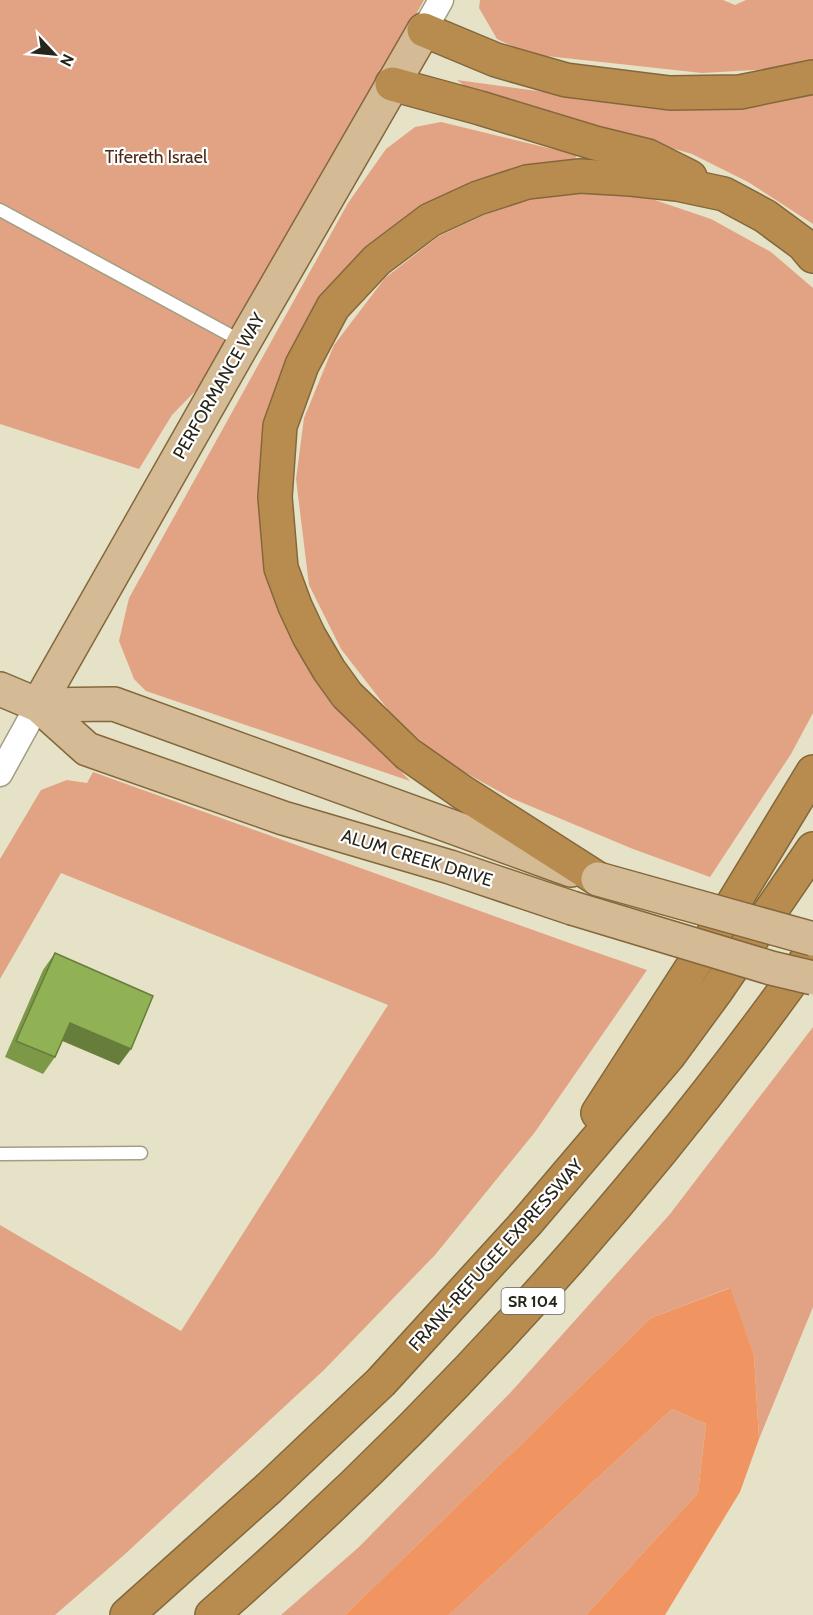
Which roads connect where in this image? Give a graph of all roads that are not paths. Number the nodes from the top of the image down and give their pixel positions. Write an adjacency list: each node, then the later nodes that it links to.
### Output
1 (441, 0): 2 (street, PERFORMANCE WAY)
2 (424, 30): 3 (highway); 4 (main road, PERFORMANCE WAY)
3 (813, 77)
4 (392, 84): 5 (highway); 8 (main road, PERFORMANCE WAY)
5 (724, 194): 7 (highway); 14 (highway)
6 (0, 210): 8 (lane)
7 (813, 256)
8 (244, 342): 10 (main road, PERFORMANCE WAY)
9 (0, 689): 10 (main road, ALUM CREEK DRIVE)
10 (38, 705): 12 (street, PERFORMANCE WAY); 14 (main road, ALUM CREEK DRIVE); 17 (main road, ALUM CREEK DRIVE, bridge)
11 (813, 772): 20 (highway)
12 (0, 774)
13 (813, 849): 20 (highway, FRANK-REFUGEE EXPRESSWAY / SR 104)
14 (598, 879): 15 (main road, ALUM CREEK DRIVE, bridge)
15 (813, 939)
16 (813, 951): 22 (highway, SR 104)
17 (813, 978)
18 (141, 1153): 19 (lane)
19 (0, 1154)
20 (527, 1222): 21 (highway, FRANK-REFUGEE EXPRESSWAY / SR 104)
21 (127, 1615)
22 (212, 1615)

